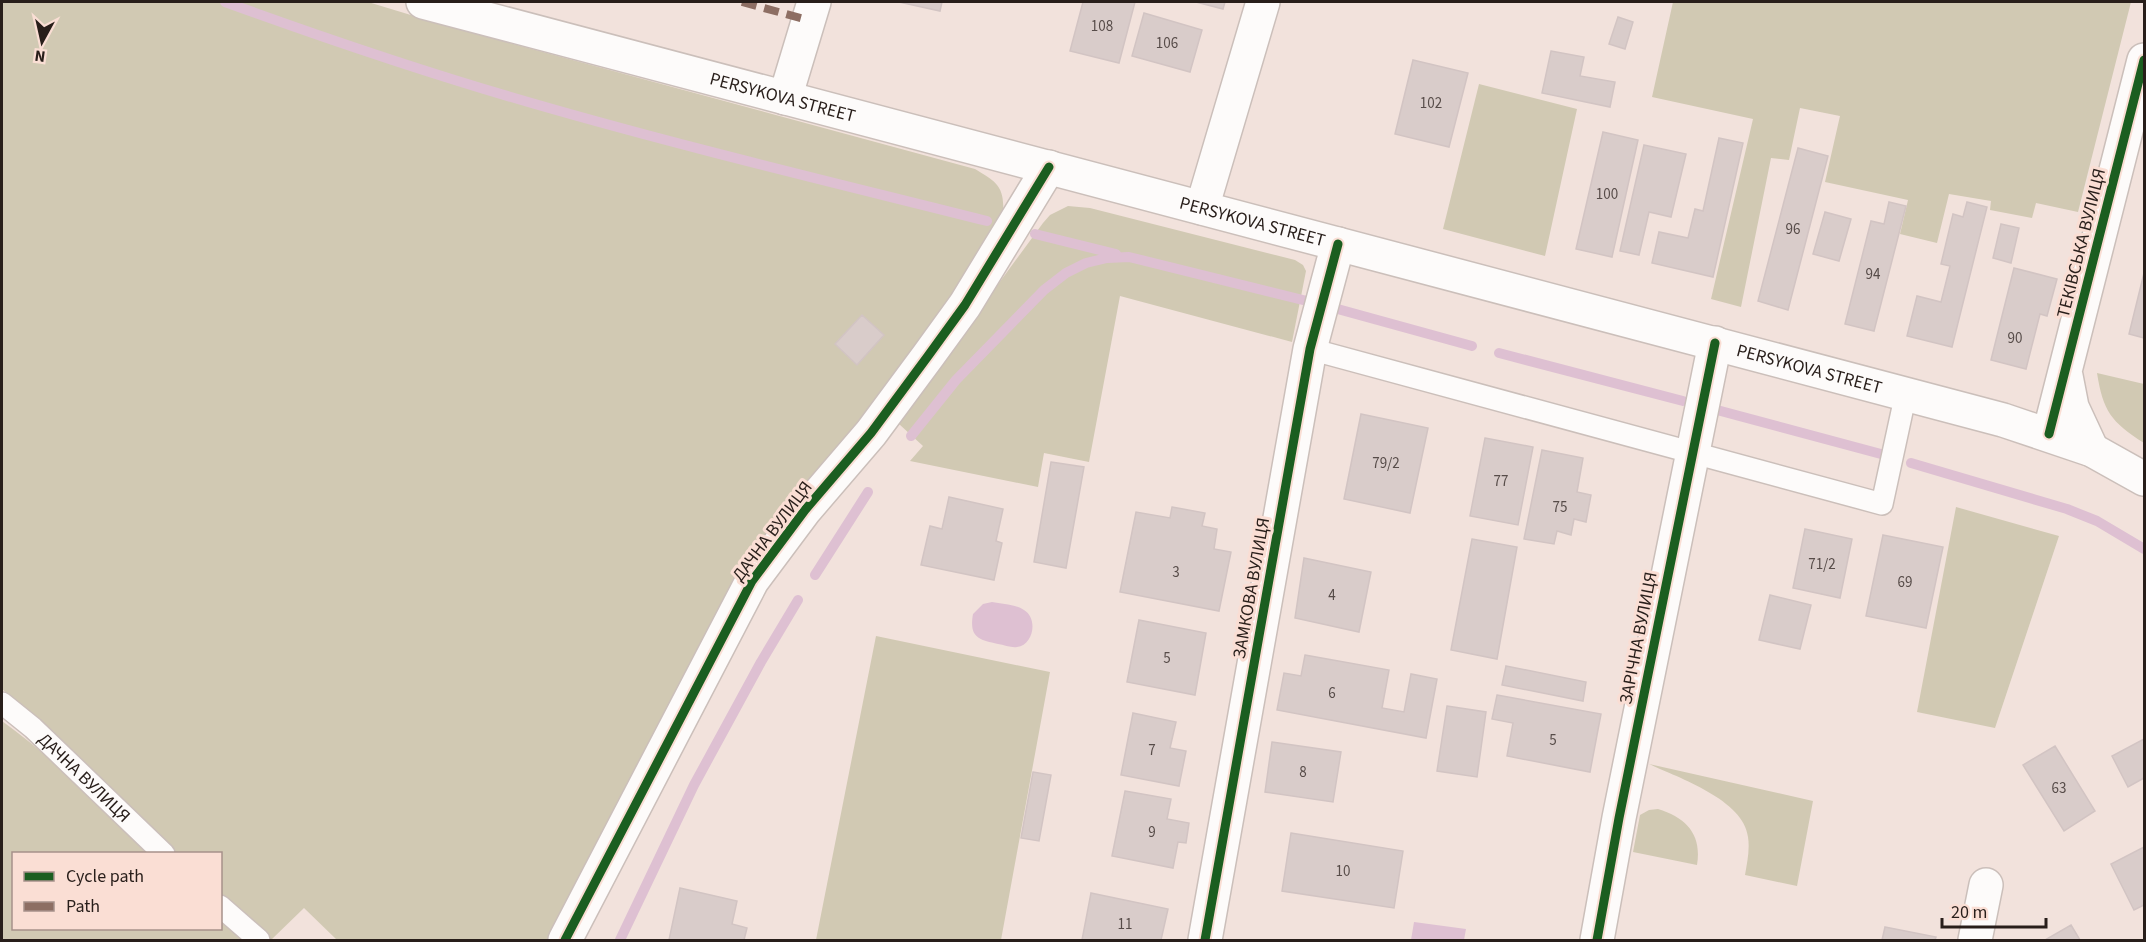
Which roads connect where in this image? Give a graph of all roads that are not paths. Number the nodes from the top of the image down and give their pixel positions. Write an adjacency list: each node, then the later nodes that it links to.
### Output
1 (423, 2): 5 (street, PERSYKOVA STREET)
2 (813, 2): 5 (street)
3 (1263, 2): 7 (street)
4 (2145, 60): 11 (street, ТЕКІВСЬКА ВУЛИЦЯ)
5 (785, 98): 6 (street, PERSYKOVA STREET)
6 (1049, 167): 7 (street, PERSYKOVA STREET); 22 (street, ДАЧНА ВУЛИЦЯ)
7 (1202, 208): 8 (street, PERSYKOVA STREET)
8 (1338, 244): 9 (street, PERSYKOVA STREET); 10 (street, ЗАМКОВА ВУЛИЦЯ)
9 (1715, 343): 12 (street, PERSYKOVA STREET); 15 (street, ЗАРІЧНА ВУЛИЦЯ)
10 (1311, 348): 15 (lane); 23 (street, ЗАМКОВА ВУЛИЦЯ)
11 (2065, 371): 13 (street, ТЕКІВСЬКА ВУЛИЦЯ); 14 (street, ТЕКІВСЬКА ВУЛИЦЯ)
12 (1906, 393): 13 (street, PERSYKOVA STREET); 15 (lane)
13 (2049, 434): 14 (street, PERSYKOVA STREET)
14 (2092, 450): 16 (street, PERSYKOVA STREET)
15 (1692, 452): 24 (street, ЗАРІЧНА ВУЛИЦЯ)
16 (2145, 479)
17 (2, 703): 18 (lane, ДАЧНА ВУЛИЦЯ)
18 (162, 852)
19 (1986, 885): 25 (street)
20 (222, 908): 21 (lane)
21 (260, 940)
22 (565, 940)
23 (1205, 940)
24 (1598, 940)
25 (1975, 940)

